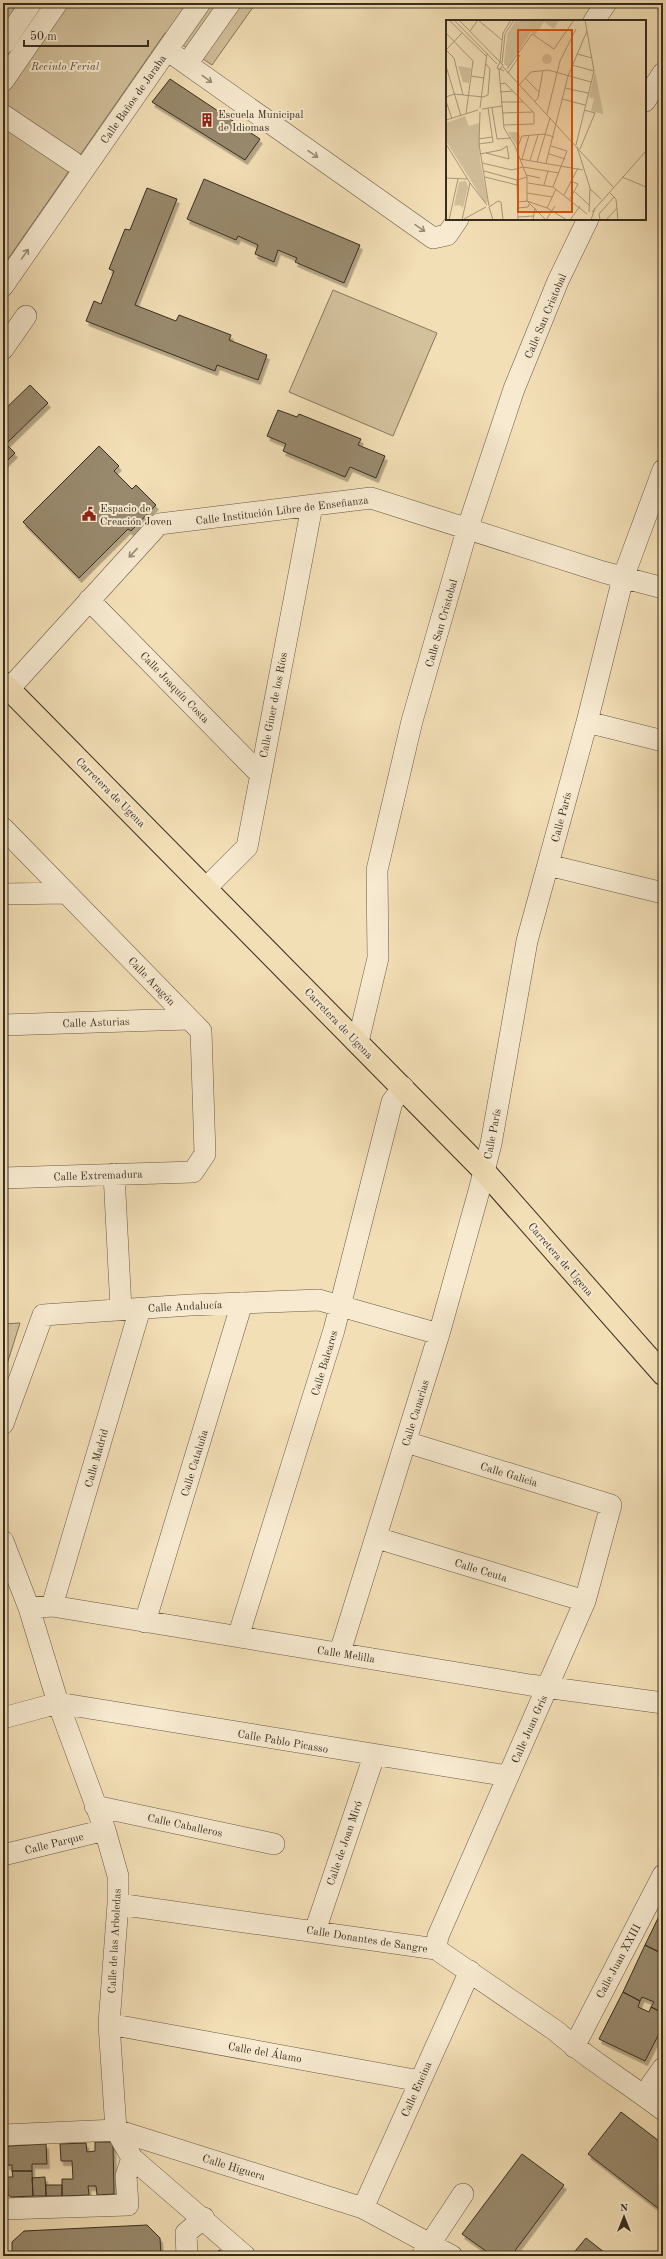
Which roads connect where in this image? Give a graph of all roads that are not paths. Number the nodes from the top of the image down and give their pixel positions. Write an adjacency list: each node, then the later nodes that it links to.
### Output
1 (31, 3): 7 (street)
2 (57, 3): 11 (street)
3 (200, 3): 8 (street)
4 (230, 3): 9 (street)
5 (606, 3): 6 (street)
6 (595, 20)
7 (3, 44)
8 (167, 50): 9 (street, Calle Baños de Jaraba); 17 (street, Calle Baños de Jaraba, one-way to 8)
9 (187, 64): 15 (street, Calle Baños de Jaraba, one-way to 15)
10 (663, 73): 12 (street)
11 (3, 81)
12 (646, 99)
13 (3, 115): 14 (street)
14 (73, 162)
15 (457, 220)
16 (588, 220): 22 (street, Calle San Cristobal)
17 (3, 286)
18 (26, 316): 19 (street)
19 (3, 349)
20 (663, 470): 23 (street, Calle París)
21 (312, 506): 22 (street, Calle Institución Libre de Enseñanza); 25 (street, Calle Institución Libre de Enseñanza, one-way to 25); 29 (street, Calle Giner de los Ríos)
22 (468, 530): 23 (street, Calle Institución Libre de Enseñanza); 38 (street, Calle San Cristobal)
23 (623, 578): 24 (street, Calle Institución Libre de Enseñanza); 27 (street, Calle París)
24 (663, 588)
25 (90, 600): 26 (street, Calle Institución Libre de Enseñanza); 29 (street, Calle Joaquín Costa)
26 (6, 686): 32 (main road, Carretera de Ugena)
27 (587, 722): 28 (street); 31 (street, Calle París)
28 (663, 741)
29 (260, 774): 32 (street, Calle Giner de los Ríos)
30 (3, 828): 33 (street, Calle Aragón)
31 (548, 864): 34 (street); 40 (street, Calle París)
32 (206, 888): 38 (main road, Carretera de Ugena)
33 (66, 893): 35 (street); 36 (street, Calle Aragón)
34 (663, 893)
35 (3, 894)
36 (190, 1019): 37 (street, Calle Asturias); 41 (street, Calle Aragón)
37 (3, 1025)
38 (358, 1042): 39 (main road, Carretera de Ugena)
39 (403, 1087): 40 (main road, Carretera de Ugena); 45 (street, Calle Baleares)
40 (484, 1171): 47 (street, Calle Canarias); 48 (main road, Carretera de Ugena)
41 (194, 1172): 42 (street, Calle Extremadura)
42 (114, 1174): 43 (street, Calle Extremadura); 46 (street, Calle Madrid)
43 (3, 1178)
44 (242, 1303): 45 (street, Calle Andalucía); 46 (street, Calle Andalucía); 57 (street, Calle Cataluña)
45 (342, 1305): 47 (street, Calle Andalucía); 58 (street, Calle Baleares)
46 (131, 1309): 49 (street, Calle Andalucía); 55 (street, Calle Madrid)
47 (439, 1334): 50 (street, Calle Canarias)
48 (663, 1374)
49 (3, 1424)
50 (406, 1442): 51 (street, Calle Galicia); 52 (street, Calle Canarias)
51 (611, 1505): 54 (street, Calle Juan Gris)
52 (377, 1538): 54 (street, Calle Ceuta); 59 (street, Calle Canarias)
53 (3, 1541): 56 (street, Calle de las Arboledas)
54 (585, 1601): 60 (street, Calle Juan Gris)
55 (52, 1606): 56 (street, Calle Melilla); 57 (street, Calle Melilla)
56 (29, 1608): 61 (street, Calle de las Arboledas)
57 (145, 1622): 58 (street, Calle Melilla)
58 (238, 1637): 59 (street, Calle Melilla)
59 (340, 1652): 60 (street, Calle Melilla)
60 (548, 1687): 62 (street, Calle Melilla); 65 (street, Calle Juan Gris)
61 (58, 1703): 63 (street); 64 (street, Calle Pablo Picasso); 66 (street, Calle de las Arboledas)
62 (663, 1703)
63 (3, 1718)
64 (374, 1756): 65 (street, Calle Pablo Picasso); 72 (street, Calle de Joan Miró)
65 (508, 1776): 73 (street, Calle Juan Gris)
66 (95, 1806): 67 (street, Calle de las Arboledas); 68 (street, Calle Caballeros)
67 (105, 1830): 69 (street, Calle Parque); 71 (street, Calle de las Arboledas)
68 (274, 1844)
69 (3, 1855)
70 (662, 1879): 76 (street, Calle Juan XXIII)
71 (118, 1904): 72 (street, Calle Donantes de Sangre); 75 (street, Calle de las Arboledas)
72 (315, 1931): 73 (street, Calle Donantes de Sangre)
73 (436, 1949): 74 (street, Calle Donantes de Sangre)
74 (470, 1971): 76 (street, Calle Donantes de Sangre); 78 (street, Calle Encina)
75 (109, 2024): 78 (street, Calle del Álamo); 81 (street, Calle de las Arboledas)
76 (574, 2047): 79 (street, Calle Donantes de Sangre)
77 (663, 2068): 79 (street)
78 (420, 2080): 85 (street, Calle Encina)
79 (644, 2095): 80 (street, Calle Donantes de Sangre)
80 (663, 2110)
81 (116, 2130): 82 (street, Calle Higuera); 83 (street, Calle de las Arboledas); 85 (street, Calle Higuera)
82 (3, 2135)
83 (132, 2158): 86 (street); 87 (street, Calle de las Arboledas)
84 (463, 2194): 88 (street)
85 (363, 2208): 88 (street, Calle Higuera)
86 (3, 2209)
87 (204, 2218): 89 (street); 90 (street, Calle de las Arboledas)
88 (426, 2250): 91 (street, Calle Higuera)
89 (187, 2256)
90 (245, 2256)
91 (452, 2256)

